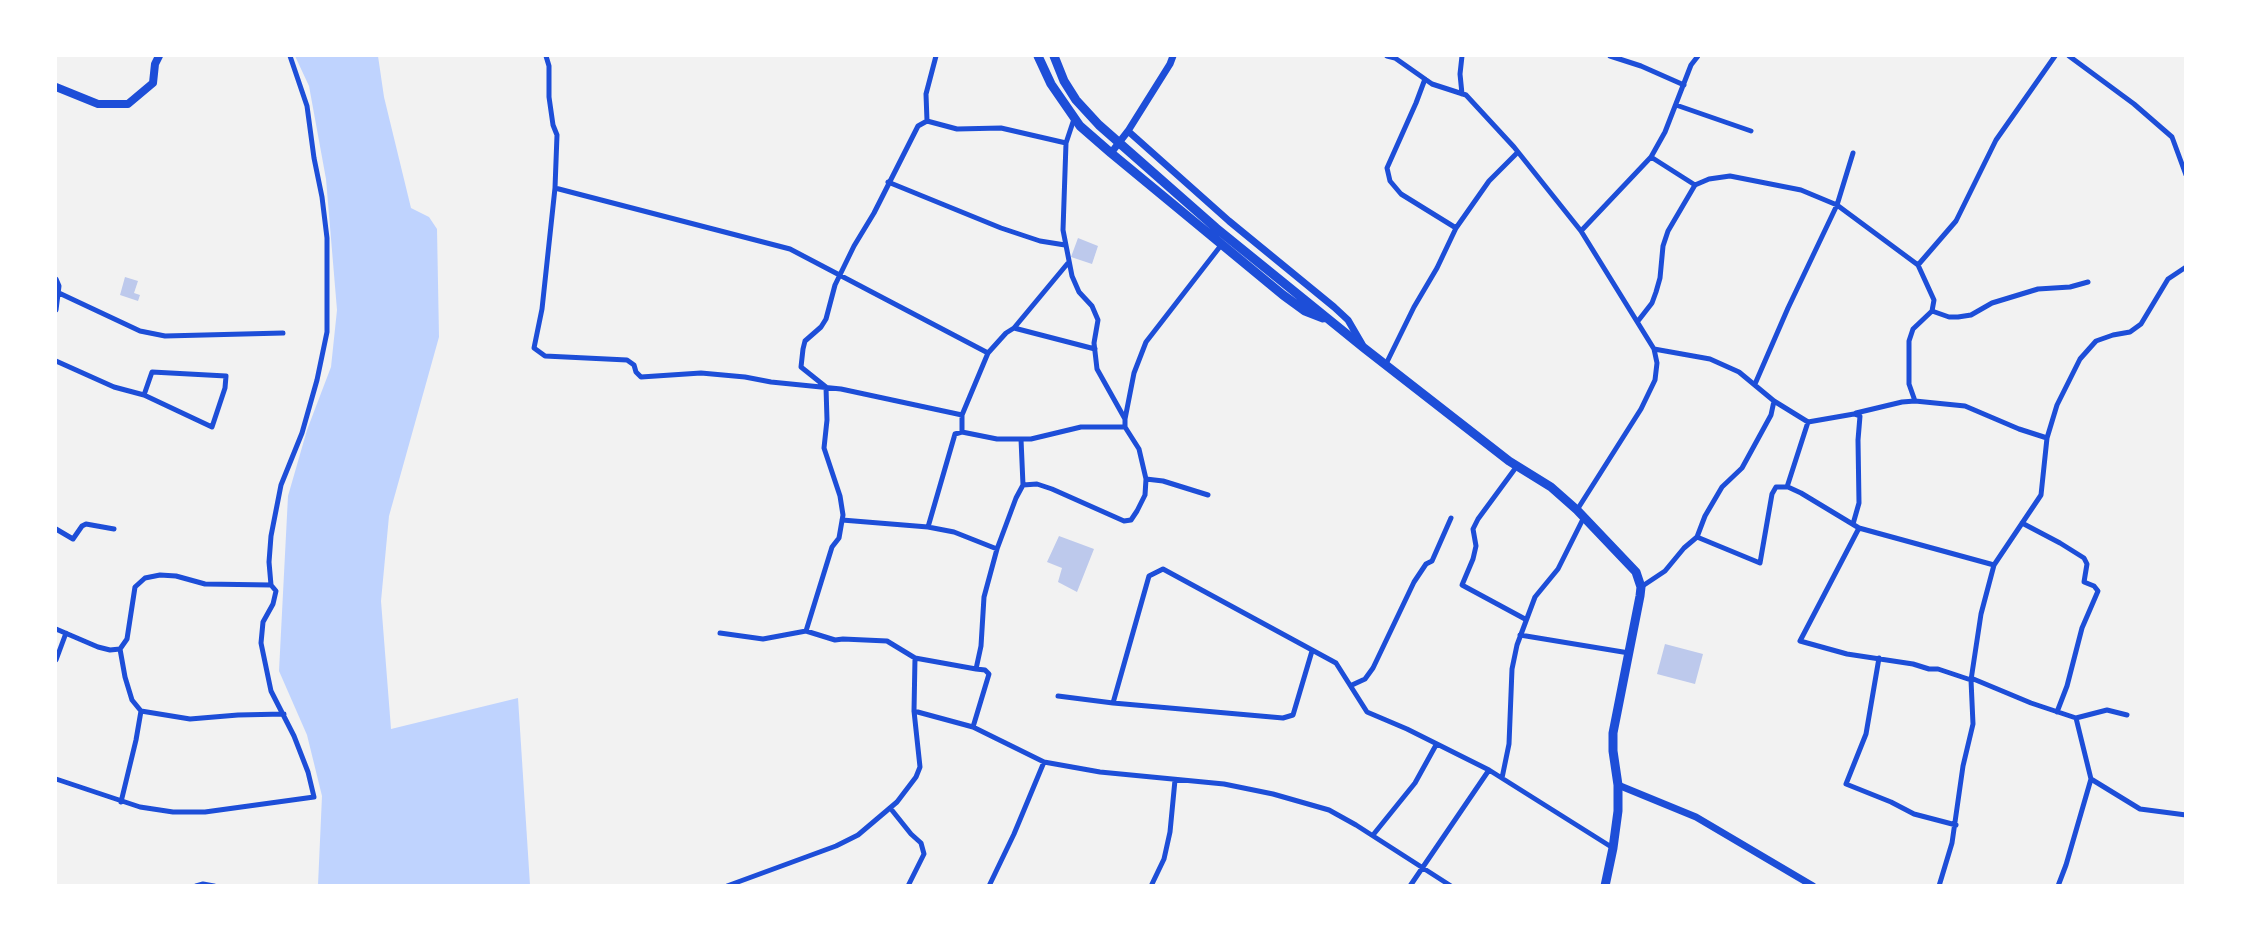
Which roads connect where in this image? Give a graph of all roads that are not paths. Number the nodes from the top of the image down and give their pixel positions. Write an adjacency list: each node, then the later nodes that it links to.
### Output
1 (159, 56): 16 (main road)
2 (290, 56): 88 (street)
3 (546, 56): 32 (street)
4 (936, 56): 20 (street)
5 (1038, 56): 19 (main road)
6 (1054, 56): 47 (main road)
7 (1173, 56): 21 (street)
8 (1387, 56): 14 (street)
9 (1462, 56): 17 (street)
10 (1610, 56): 15 (street)
11 (1698, 56): 15 (street)
12 (2055, 56): 39 (street)
13 (2069, 56): 28 (street)
14 (1425, 79): 17 (street); 34 (street)
15 (1684, 85): 18 (street)
16 (56, 87)
17 (1462, 94): 24 (street)
18 (1676, 105): 22 (street); 27 (street)
19 (1074, 119): 23 (street); 25 (main road)
20 (927, 121): 23 (street); 30 (street)
21 (1128, 131): 25 (street); 51 (street)
22 (1752, 131)
23 (1066, 143): 37 (street)
24 (1518, 152): 34 (street); 35 (street)
25 (1111, 153): 36 (main road)
26 (1853, 153): 33 (street)
27 (1651, 157): 31 (street); 35 (street)
28 (2184, 167): 29 (street)
29 (2186, 175)
30 (888, 182): 37 (street); 41 (street)
31 (1695, 185): 33 (street); 48 (street)
32 (555, 188): 41 (street); 58 (street)
33 (1837, 205): 39 (street); 57 (street)
34 (1456, 228): 56 (street)
35 (1581, 231): 48 (street)
36 (1222, 244): 47 (main road); 64 (street)
37 (1065, 245): 38 (street)
38 (1068, 263): 49 (street); 52 (street)
39 (1917, 265): 46 (street)
40 (2186, 267): 68 (street)
41 (839, 276): 54 (street); 58 (street)
42 (56, 279): 44 (street)
43 (2088, 282): 46 (street)
44 (59, 293): 45 (street); 50 (street)
45 (56, 310)
46 (1932, 311): 61 (street)
47 (1331, 321): 51 (main road)
48 (1638, 321): 53 (street)
49 (1014, 328): 52 (street); 54 (street)
50 (283, 333)
51 (1364, 348): 56 (main road)
52 (1095, 349): 64 (street)
53 (1653, 349): 57 (street); 75 (street)
54 (988, 353): 63 (street)
55 (56, 361): 59 (street)
56 (1386, 364): 70 (main road)
57 (1755, 384): 60 (street)
58 (825, 387): 63 (street); 78 (street)
59 (144, 395): 59 (street)
60 (1774, 400): 65 (street); 85 (street)
61 (1915, 401): 62 (street); 68 (street)
62 (1854, 414): 65 (street); 79 (street)
63 (962, 415): 67 (street)
64 (1125, 419): 66 (street)
65 (1808, 422): 73 (street)
66 (1125, 427): 69 (street); 71 (street)
67 (962, 432): 69 (street); 81 (street)
68 (2047, 438): 80 (street)
69 (1021, 439): 72 (street)
70 (1517, 466): 75 (main road); 90 (street)
71 (1146, 479): 72 (street); 74 (street)
72 (1023, 485): 86 (street)
73 (1787, 487): 79 (street); 85 (street)
74 (1208, 495)
75 (1577, 510): 77 (main road)
76 (1451, 518): 104 (street)
77 (1584, 518): 89 (main road); 90 (street)
78 (842, 520): 81 (street); 92 (street)
79 (1853, 524): 82 (street)
80 (2022, 524): 87 (street); 109 (street)
81 (928, 527): 86 (street)
82 (1859, 528): 87 (street); 100 (street)
83 (56, 529): 84 (street)
84 (114, 529)
85 (1697, 537): 89 (street)
86 (997, 549): 102 (street)
87 (1994, 565): 103 (street)
88 (271, 585): 96 (street); 110 (street)
89 (1641, 587): 98 (main road)
90 (1525, 620): 95 (street)
91 (56, 629): 93 (street)
92 (806, 631): 94 (street); 99 (street)
93 (66, 633): 96 (street); 101 (street)
94 (720, 633)
95 (1520, 635): 98 (street); 117 (street)
96 (120, 649): 107 (street)
97 (1312, 651): 104 (street); 106 (street); 106 (street)
98 (1629, 653): 121 (main road)
99 (915, 658): 102 (street); 108 (street)
100 (1879, 658): 103 (street); 125 (street)
101 (56, 660)
102 (976, 669): 113 (street)
103 (1971, 679): 109 (street); 125 (street)
104 (1352, 685): 114 (street)
105 (1058, 696): 106 (street)
106 (1113, 703)
107 (141, 711): 110 (street); 122 (street)
108 (914, 711): 113 (street); 123 (street)
109 (2058, 712): 112 (street)
110 (284, 714): 122 (street)
111 (2127, 715): 112 (street)
112 (2076, 718): 119 (street)
113 (973, 727): 115 (street)
114 (1436, 744): 116 (street); 126 (street)
115 (1044, 762): 120 (street); 133 (street)
116 (1489, 770): 117 (street); 128 (street)
117 (1502, 778): 127 (street)
118 (56, 779): 122 (street)
119 (2091, 779): 124 (street); 140 (street)
120 (1175, 780): 126 (street); 134 (street)
121 (1618, 785): 127 (main road); 138 (street)
122 (121, 802)
123 (891, 809): 131 (street); 132 (street)
124 (2186, 815)
125 (1956, 825): 139 (street)
126 (1372, 835): 128 (street)
127 (1613, 848): 137 (main road)
128 (1424, 867): 135 (street); 136 (street)
129 (196, 885): 130 (street)
130 (214, 885)
131 (727, 885)
132 (908, 885)
133 (989, 885)
134 (1153, 885)
135 (1410, 885)
136 (1451, 885)
137 (1605, 885)
138 (1813, 885)
139 (1939, 885)
140 (2058, 885)

